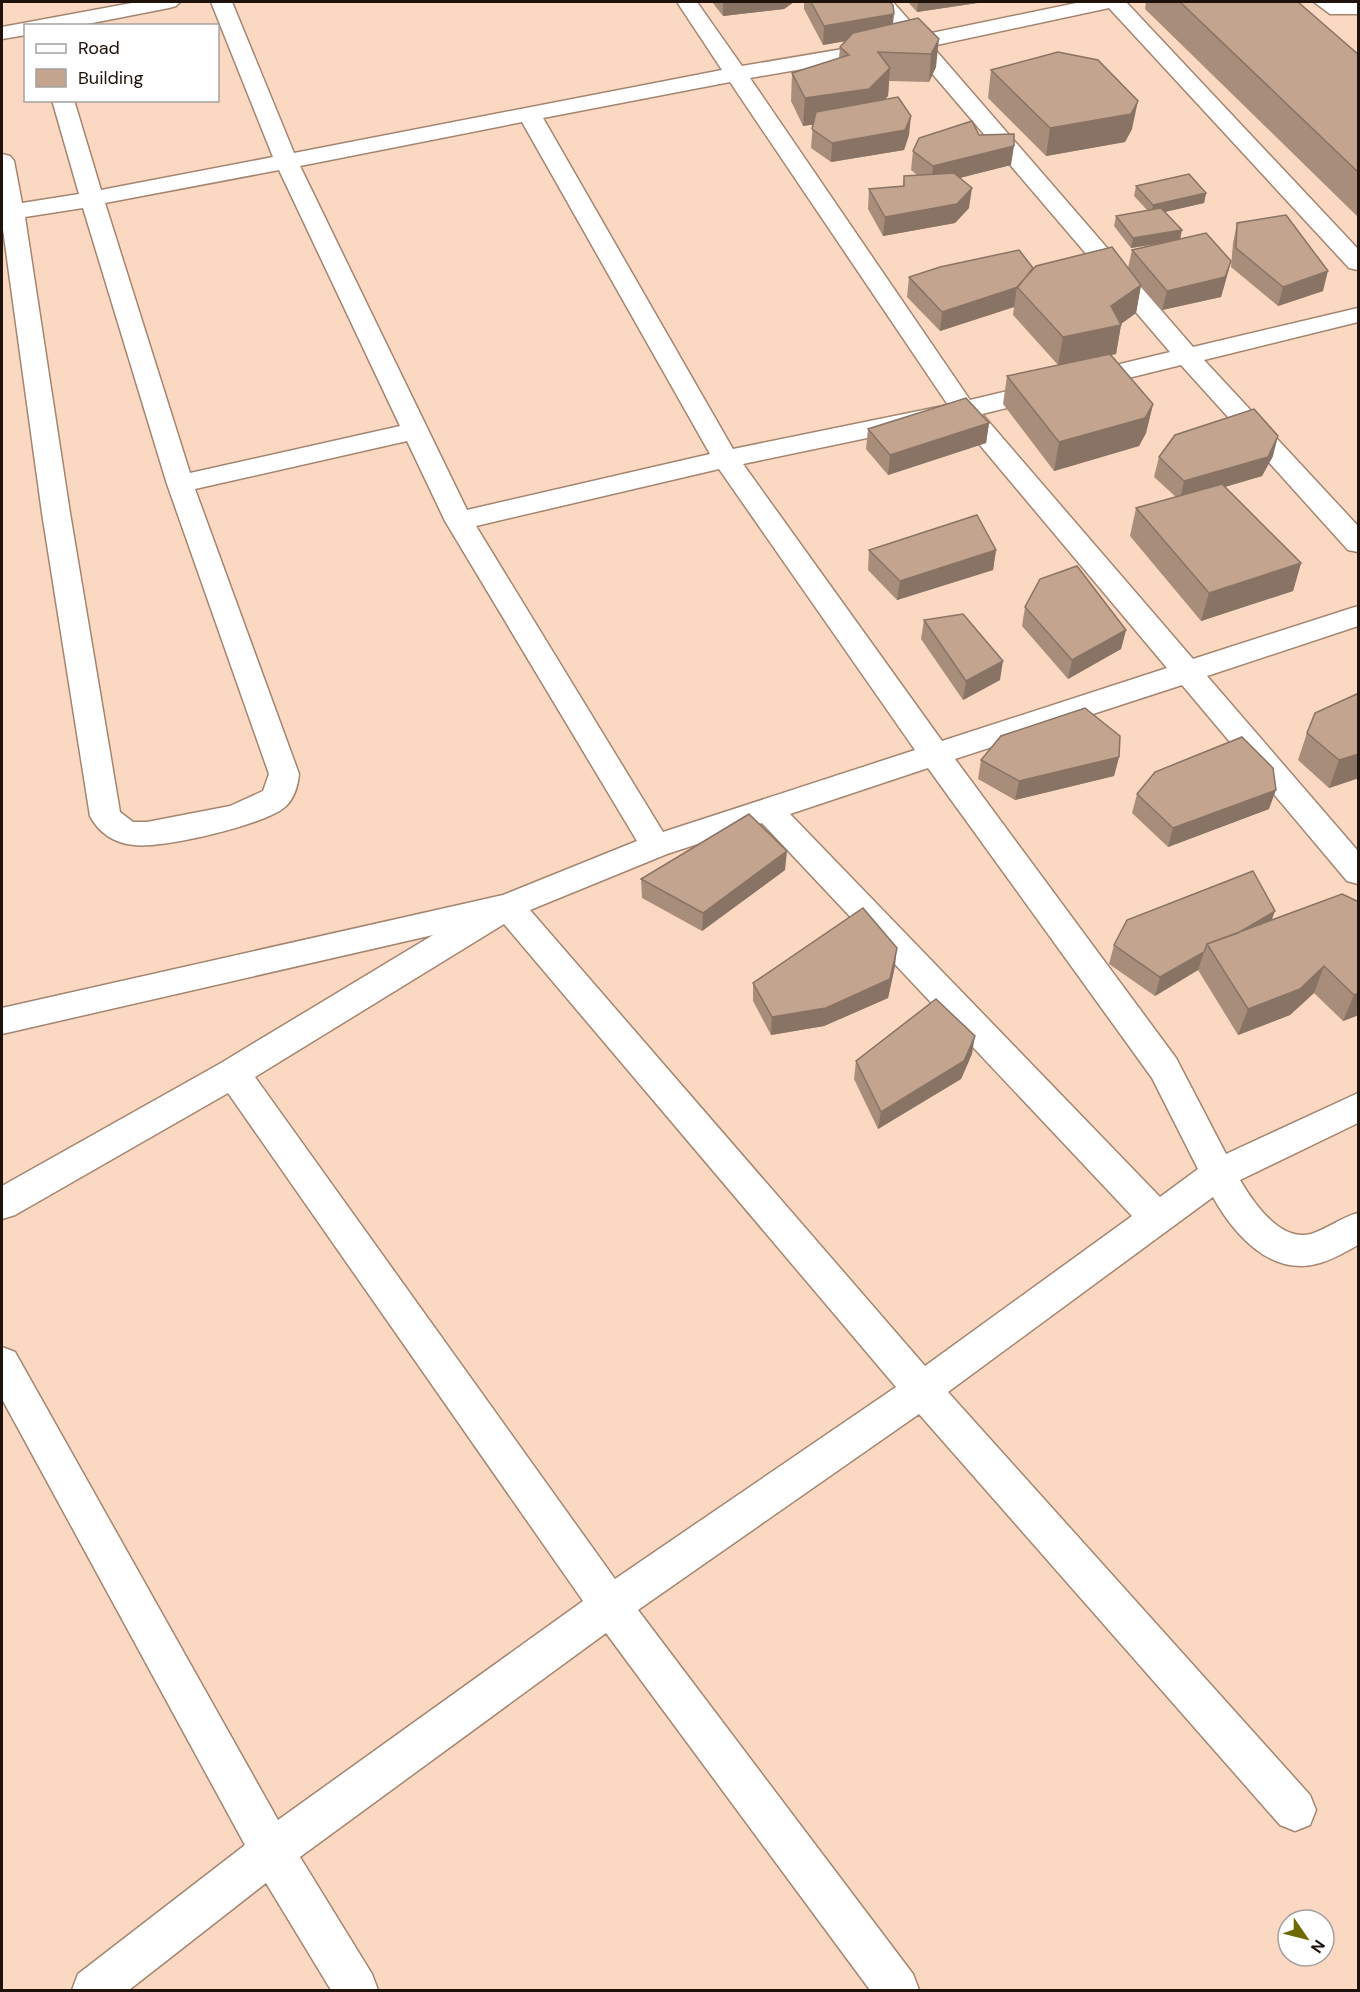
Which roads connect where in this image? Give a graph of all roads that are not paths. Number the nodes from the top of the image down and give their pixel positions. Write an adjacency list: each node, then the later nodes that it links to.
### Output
1 (169, 2): 8 (street)
2 (221, 2): 17 (street)
3 (687, 2): 13 (street)
4 (882, 2): 12 (street)
5 (1109, 2): 12 (street)
6 (1115, 2): 20 (street)
7 (1340, 6): 9 (street)
8 (47, 24)
9 (1359, 26)
10 (24, 28): 11 (street)
11 (2, 33)
12 (916, 43): 13 (street); 22 (street)
13 (736, 74): 15 (street); 23 (street)
14 (64, 102): 18 (street)
15 (530, 116): 17 (street); 25 (street)
16 (2, 161): 19 (street)
17 (287, 163): 18 (street); 24 (street)
18 (92, 199): 19 (street); 26 (street)
19 (12, 212): 26 (street)
20 (1359, 263)
21 (1359, 315): 22 (street)
22 (1186, 355): 23 (street); 28 (street)
23 (964, 410): 25 (street); 30 (street)
24 (414, 431): 26 (street); 27 (street)
25 (726, 459): 27 (street); 31 (street)
26 (180, 484)
27 (459, 521): 33 (street)
28 (1359, 543)
29 (1359, 616): 30 (street)
30 (1186, 671): 31 (street); 34 (street)
31 (936, 756): 32 (street); 39 (street)
32 (767, 809): 33 (street); 41 (street)
33 (656, 846): 35 (street)
34 (1359, 872)
35 (508, 906): 36 (street); 37 (street); 44 (street)
36 (2, 1021)
37 (233, 1073): 40 (street); 45 (street)
38 (1359, 1107): 39 (street)
39 (1218, 1174): 41 (street); 42 (street)
40 (2, 1204)
41 (1157, 1218): 44 (street)
42 (1359, 1228)
43 (2, 1364): 47 (street)
44 (922, 1390): 45 (street); 46 (street)
45 (610, 1606): 47 (street); 50 (street)
46 (1295, 1810)
47 (272, 1851): 48 (street); 49 (street)
48 (94, 1990)
49 (356, 1990)
50 (897, 1990)

